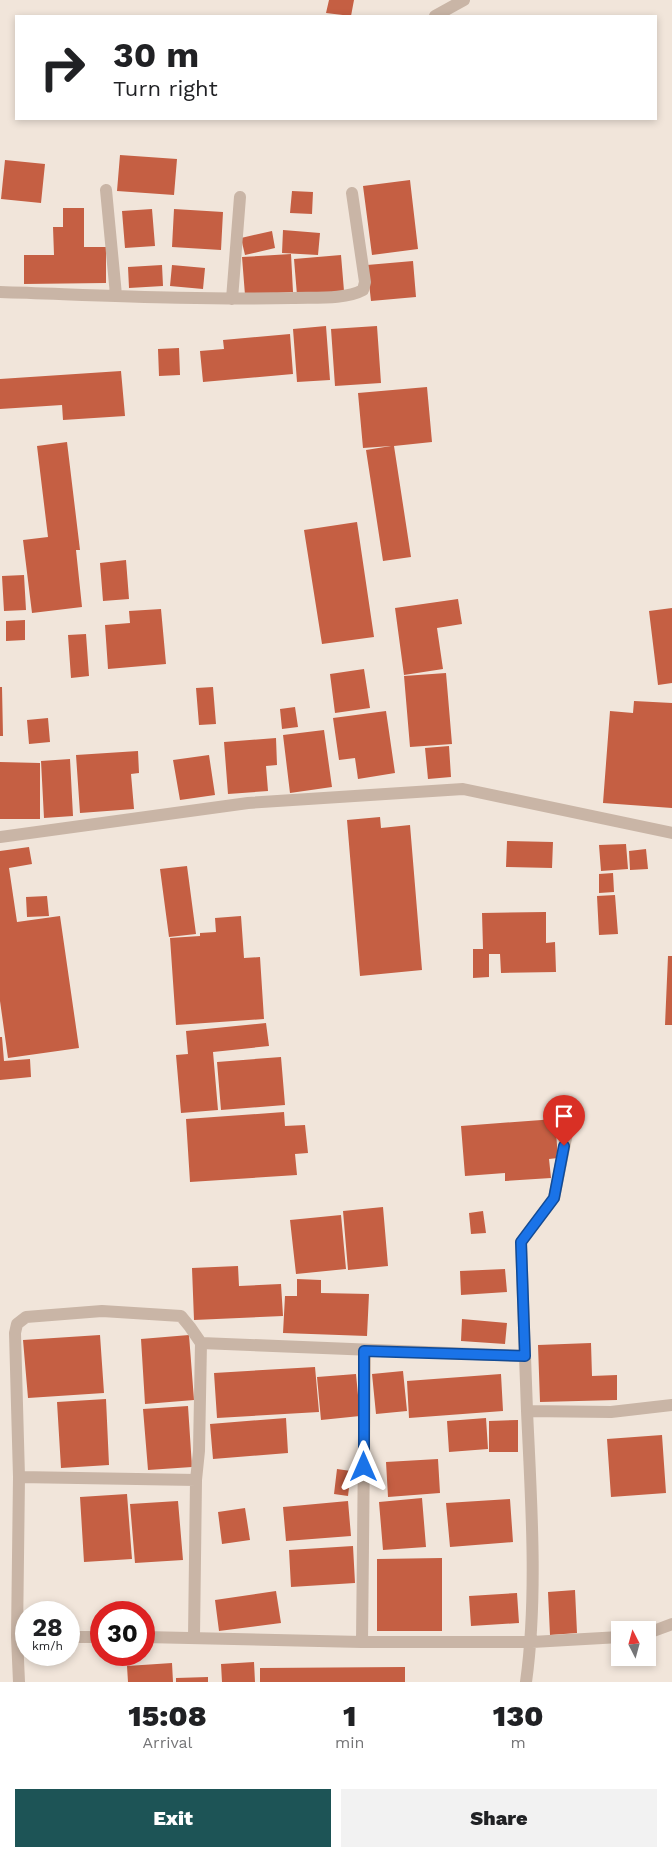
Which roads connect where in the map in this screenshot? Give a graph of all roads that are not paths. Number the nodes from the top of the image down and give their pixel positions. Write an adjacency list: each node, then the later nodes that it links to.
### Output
1 (464, 0): 2 (street)
2 (437, 15)
3 (106, 190): 7 (street)
4 (352, 193): 8 (street)
5 (240, 197): 8 (street)
6 (0, 292): 7 (street)
7 (116, 296): 8 (street)
8 (232, 299)
9 (672, 833): 10 (street)
10 (0, 836)
11 (568, 1128): 14 (street)
12 (201, 1343): 13 (street); 17 (street); 18 (street)
13 (364, 1351): 14 (street); 25 (street)
14 (525, 1356): 16 (street)
15 (672, 1406): 16 (street)
16 (527, 1411): 26 (street)
17 (19, 1477): 18 (street); 19 (street)
18 (196, 1480): 23 (street)
19 (21, 1601)
20 (672, 1624): 21 (street)
21 (656, 1630)
22 (155, 1637): 23 (street)
23 (194, 1637): 25 (street)
24 (611, 1638): 26 (street)
25 (362, 1642): 26 (street)
26 (532, 1642): 29 (street)
27 (20, 1666): 28 (street)
28 (19, 1682)
29 (526, 1682)

